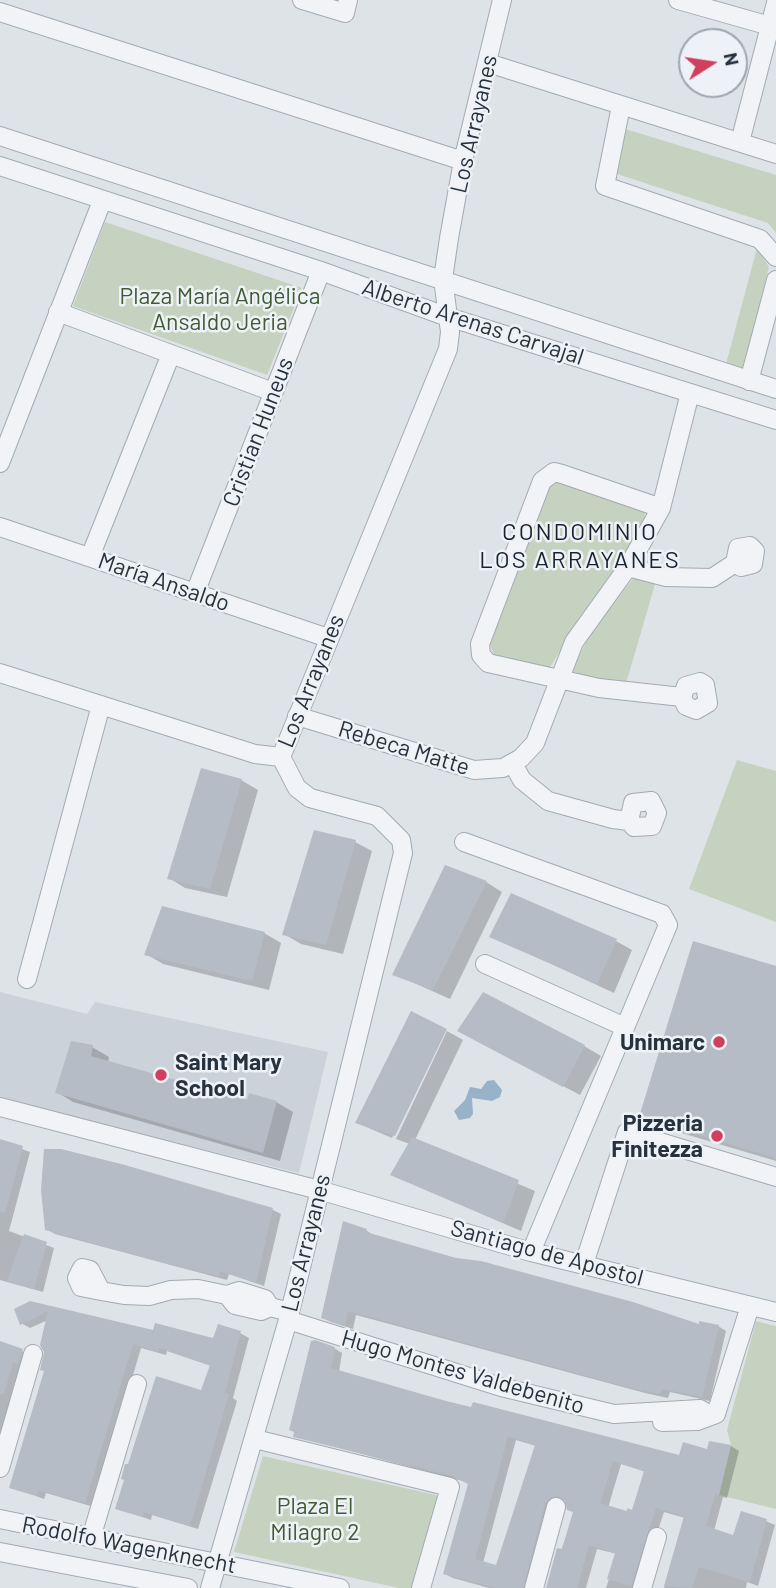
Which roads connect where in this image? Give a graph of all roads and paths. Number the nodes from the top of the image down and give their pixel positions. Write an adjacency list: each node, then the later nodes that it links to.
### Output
1 (302, 0): 2 (street)
2 (348, 0)
3 (502, 0): 8 (street, Los Arrayanes)
4 (678, 0): 7 (street)
5 (776, 3): 7 (street)
6 (0, 12): 13 (street)
7 (770, 26): 11 (street)
8 (488, 63): 9 (street); 13 (street, Los Arrayanes)
9 (621, 106): 11 (street); 18 (street)
10 (0, 136): 15 (street, Alberto Arenas Carvajal)
11 (740, 142): 12 (street)
12 (776, 154)
13 (463, 161): 20 (street, Los Arrayanes)
14 (0, 166): 16 (street, Alberto Arenas Carvajal)
15 (181, 195): 17 (street); 20 (street, Alberto Arenas Carvajal)
16 (102, 201): 17 (street, Alberto Arenas Carvajal); 22 (street)
17 (170, 222): 19 (street, Alberto Arenas Carvajal)
18 (776, 257)
19 (321, 271): 23 (street, Alberto Arenas Carvajal); 27 (street, Cristian Huneus)
20 (443, 279): 23 (street, Los Arrayanes); 25 (street, Alberto Arenas Carvajal)
21 (776, 280): 25 (street)
22 (58, 312): 24 (street); 30 (street)
23 (445, 316): 28 (street, Alberto Arenas Carvajal); 37 (street, Los Arrayanes)
24 (171, 354): 27 (street); 33 (street)
25 (748, 381): 26 (street, Alberto Arenas Carvajal)
26 (776, 389)
27 (274, 392): 36 (street, Cristian Huneus)
28 (690, 393): 29 (street, Alberto Arenas Carvajal); 31 (street)
29 (776, 420)
30 (0, 463)
31 (661, 508): 35 (street); 39 (street)
32 (0, 527): 33 (street, María Ansaldo)
33 (90, 557): 36 (street, María Ansaldo)
34 (735, 563): 35 (street)
35 (628, 566): 39 (street)
36 (195, 593): 37 (street, María Ansaldo)
37 (328, 638): 42 (street, Los Arrayanes)
38 (0, 673): 41 (street)
39 (559, 679): 40 (street); 44 (street)
40 (682, 696)
41 (101, 705): 43 (street); 48 (street)
42 (297, 716): 43 (street, Los Arrayanes); 44 (street, Rebeca Matte)
43 (281, 757): 52 (street, Los Arrayanes)
44 (513, 764): 45 (street)
45 (629, 821)
46 (464, 842): 49 (street)
47 (485, 964): 49 (street)
48 (27, 979)
49 (625, 1027): 53 (street)
50 (0, 1108): 52 (street, Santiago de Apostol)
51 (776, 1177): 54 (street)
52 (319, 1190): 53 (street, Santiago de Apostol); 58 (street, Los Arrayanes)
53 (531, 1252): 54 (street, Santiago de Apostol)
54 (584, 1265): 56 (street, Santiago de Apostol)
55 (101, 1291): 58 (street, Hugo Montes Valdebenito)
56 (750, 1306): 57 (street, Santiago de Apostol); 58 (street, Hugo Montes Valdebenito)
57 (776, 1312)
58 (289, 1316): 61 (street, Los Arrayanes)
59 (33, 1354): 62 (street)
60 (137, 1384): 66 (street)
61 (255, 1440): 68 (street, Los Arrayanes); 72 (street)
62 (0, 1468)
63 (556, 1507): 73 (street)
64 (0, 1519): 66 (street, Rodolfo Wagenknecht)
65 (657, 1537): 74 (street)
66 (91, 1538): 68 (street, Rodolfo Wagenknecht)
67 (0, 1552): 69 (street, Rodolfo Wagenknecht)
68 (219, 1563): 70 (street, Los Arrayanes); 71 (street, Rodolfo Wagenknecht)
69 (188, 1588)
70 (210, 1588)
71 (340, 1588)
72 (421, 1588)
73 (534, 1588)
74 (642, 1588)

